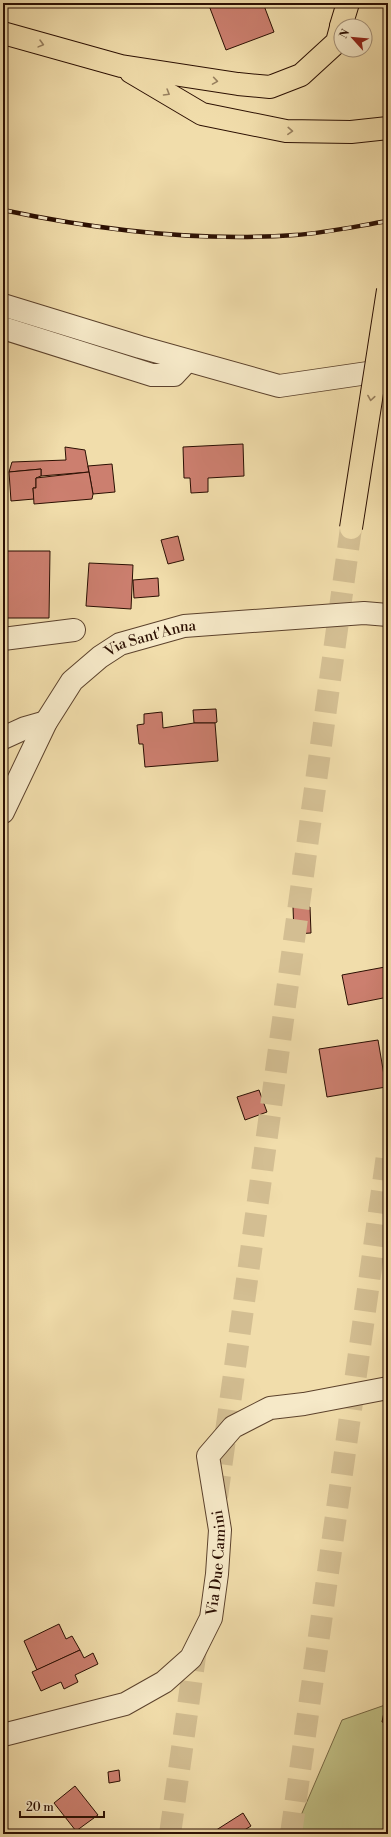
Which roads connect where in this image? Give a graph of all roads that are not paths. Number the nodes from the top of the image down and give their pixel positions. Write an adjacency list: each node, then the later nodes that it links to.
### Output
1 (348, 3): 2 (highway)
2 (344, 18)
3 (3, 33): 5 (highway, one-way to 5)
4 (333, 46): 5 (highway, one-way to 4)
5 (121, 66): 6 (highway, one-way to 6)
6 (388, 128)
7 (388, 290): 12 (highway, one-way to 12, bridge)
8 (3, 305): 10 (street)
9 (3, 328): 10 (street)
10 (187, 361): 11 (street)
11 (388, 370)
12 (351, 528)
13 (388, 615): 16 (street, Via Sant'Anna)
14 (74, 630): 15 (street)
15 (3, 639)
16 (46, 722): 17 (street); 18 (street, Via Sant'Anna)
17 (3, 738)
18 (3, 812)
19 (388, 1388): 20 (street, Via Due Camini)
20 (3, 1735)

